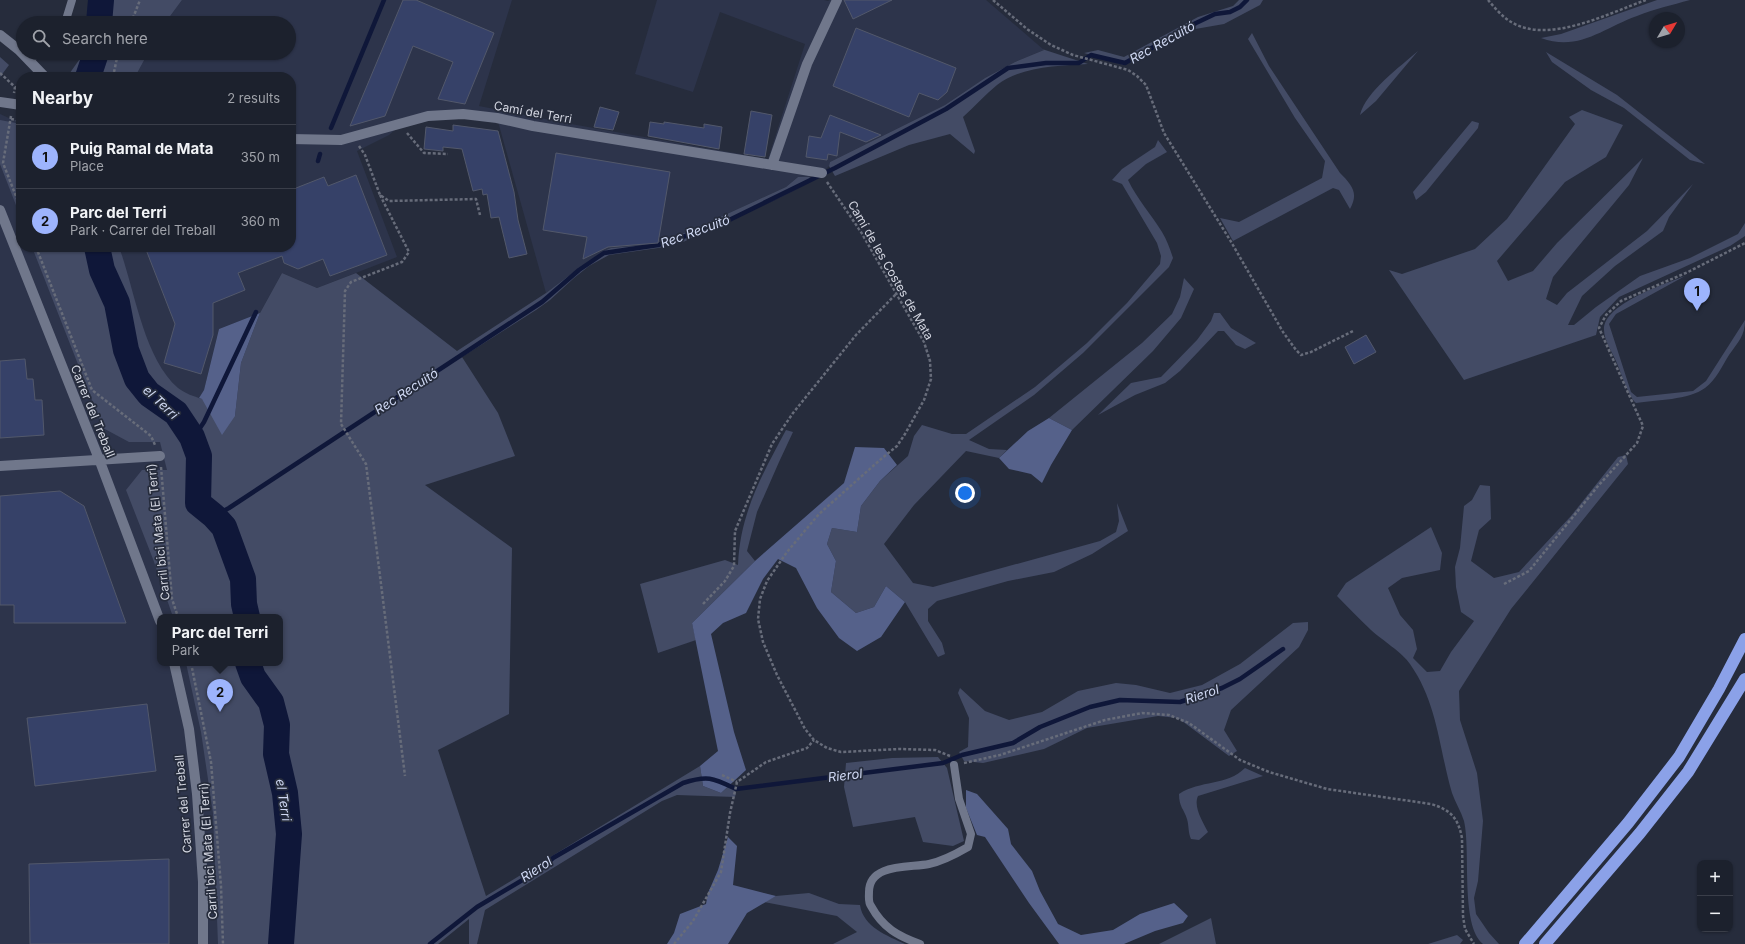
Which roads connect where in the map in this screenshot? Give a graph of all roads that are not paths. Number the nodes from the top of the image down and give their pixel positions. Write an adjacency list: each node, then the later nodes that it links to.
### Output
1 (72, 0): 3 (lane)
2 (837, 0): 11 (street)
3 (66, 16)
4 (0, 35): 5 (street)
5 (16, 48)
6 (29, 61): 7 (street)
7 (37, 72)
8 (0, 102): 9 (street)
9 (16, 105)
10 (296, 139): 11 (street, Camí del Terri)
11 (772, 165): 12 (street, Camí del Terri)
12 (822, 173)
13 (0, 210): 14 (street, Carrer del Treball)
14 (16, 250)
15 (17, 252): 17 (street, Carrer del Treball)
16 (160, 456): 17 (street)
17 (99, 459): 18 (street); 19 (street, Carrer del Treball)
18 (0, 466)
19 (157, 614)
20 (1745, 639): 26 (highway)
21 (175, 666): 24 (street, Carrer del Treball)
22 (1745, 679): 27 (highway)
23 (954, 765): 25 (lane)
24 (203, 944)
25 (920, 944)
26 (1525, 944)
27 (1545, 944)

